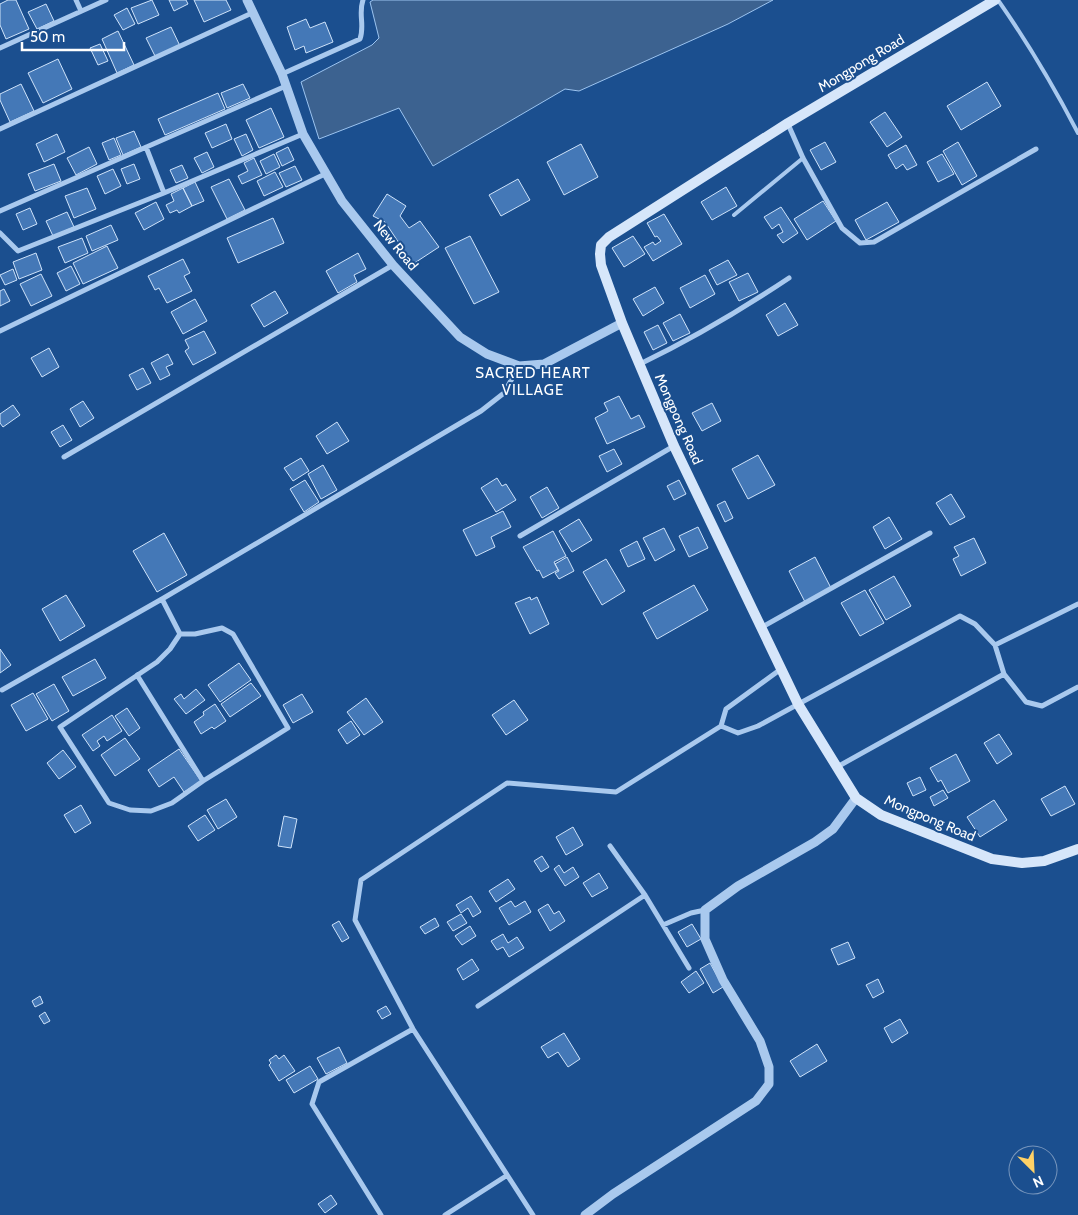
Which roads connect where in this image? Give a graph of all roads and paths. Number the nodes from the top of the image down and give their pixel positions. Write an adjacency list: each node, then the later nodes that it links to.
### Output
1 (76, 0): 6 (street)
2 (106, 0): 6 (street)
3 (247, 0): 7 (street, New Road)
4 (363, 0): 9 (street)
5 (996, 0): 11 (main road, Mongpong Road); 13 (lane)
6 (81, 11): 8 (street)
7 (252, 13): 9 (street, New Road); 12 (street)
8 (0, 48)
9 (282, 74): 10 (street, New Road)
10 (286, 86): 14 (street, New Road); 15 (street)
11 (788, 123): 17 (street); 25 (main road, Mongpong Road)
12 (0, 129)
13 (1078, 133)
14 (303, 134): 18 (street, New Road); 19 (street)
15 (146, 148): 19 (street); 20 (street)
16 (1036, 148): 17 (street)
17 (803, 158): 21 (lane)
18 (325, 174): 23 (street, New Road); 26 (street)
19 (164, 194): 22 (street)
20 (0, 212)
21 (734, 215)
22 (0, 233)
23 (393, 266): 28 (street, New Road); 30 (street)
24 (789, 278): 27 (street)
25 (622, 323): 27 (main road, Mongpong Road); 28 (street, New Road)
26 (0, 331)
27 (640, 364): 29 (main road, Mongpong Road)
28 (519, 366): 33 (street)
29 (674, 446): 32 (street); 35 (main road, Mongpong Road)
30 (64, 457)
31 (930, 533): 35 (street)
32 (520, 536)
33 (162, 599): 36 (street); 42 (street)
34 (1078, 604): 37 (street)
35 (762, 627): 38 (main road, Mongpong Road)
36 (180, 634): 40 (street); 46 (street)
37 (995, 645): 39 (street); 43 (street)
38 (782, 669): 43 (main road, Mongpong Road); 44 (street)
39 (1004, 674): 41 (street); 45 (street)
40 (137, 675): 46 (street); 46 (street)
41 (1078, 686)
42 (2, 690)
43 (798, 704): 44 (street); 45 (main road, Mongpong Road)
44 (721, 726): 55 (street)
45 (837, 767): 47 (main road, Mongpong Road)
46 (203, 781)
47 (856, 798): 49 (main road, Mongpong Road); 51 (street)
48 (610, 846): 50 (street)
49 (1078, 849)
50 (645, 895): 52 (street); 54 (street)
51 (705, 910): 52 (street); 60 (street)
52 (663, 925): 53 (street)
53 (689, 968)
54 (478, 1006)
55 (413, 1030): 56 (street); 57 (street)
56 (506, 1176): 58 (street); 59 (street)
57 (381, 1215)
58 (445, 1215)
59 (533, 1215)
60 (585, 1215)

